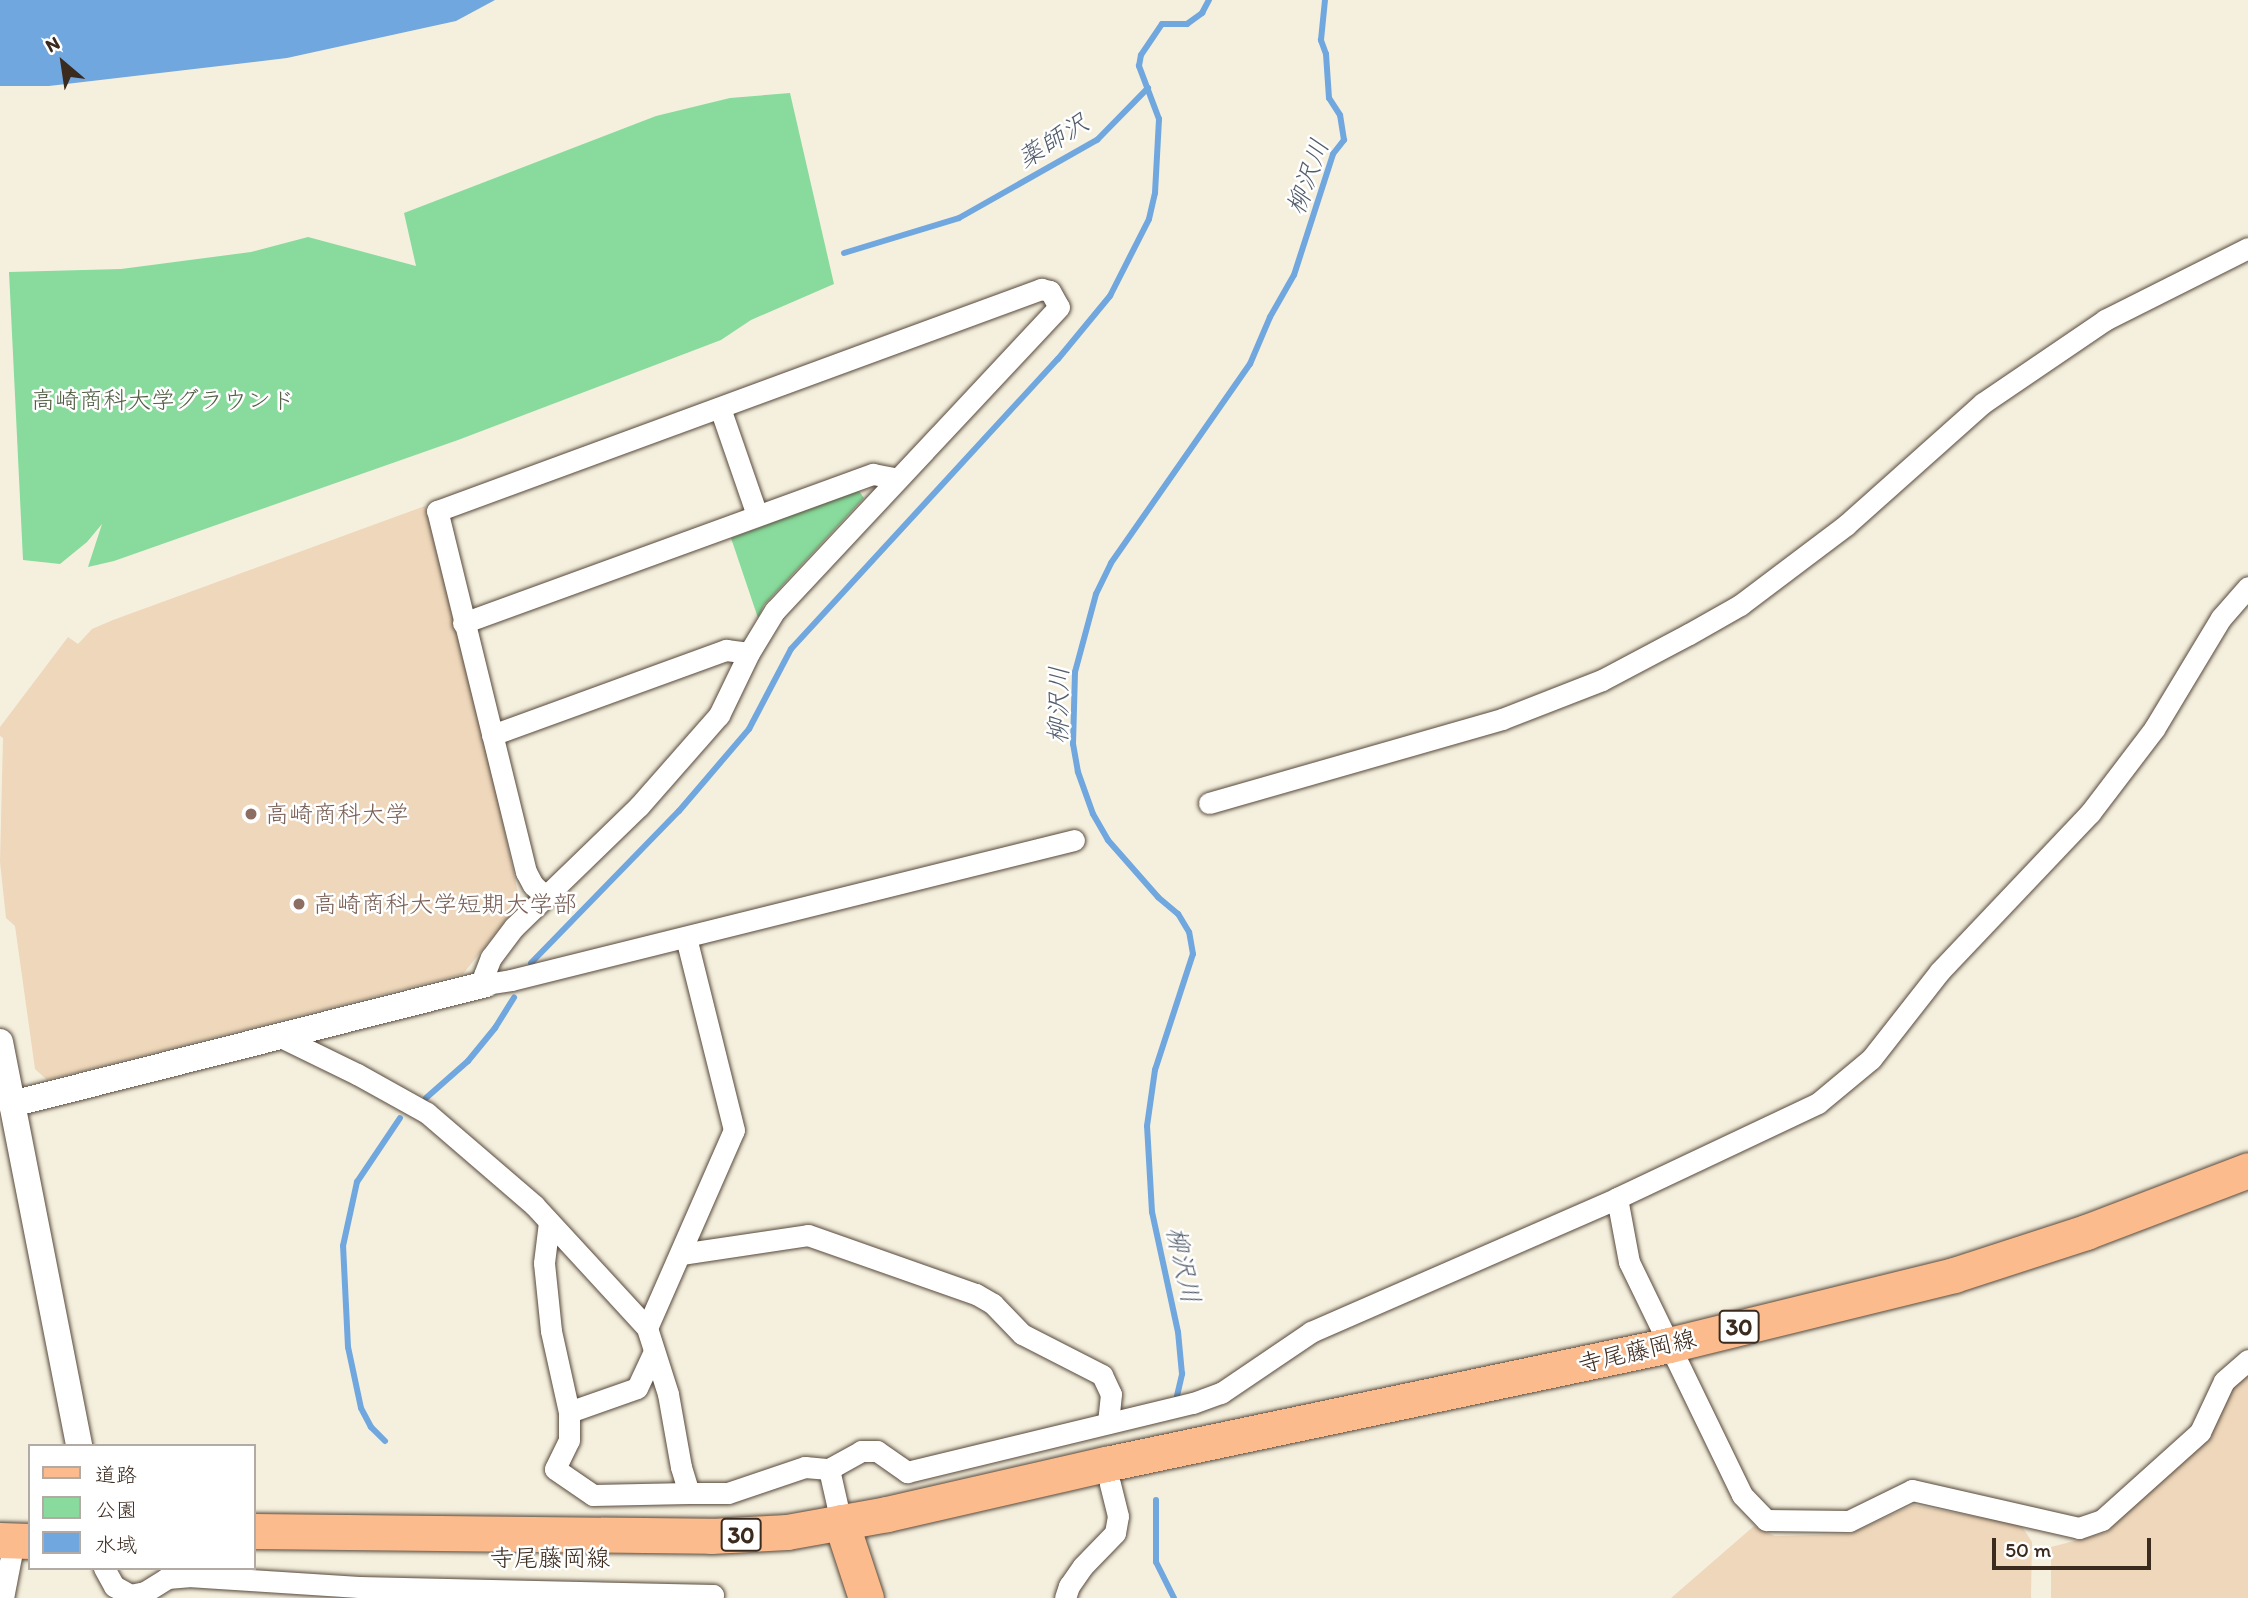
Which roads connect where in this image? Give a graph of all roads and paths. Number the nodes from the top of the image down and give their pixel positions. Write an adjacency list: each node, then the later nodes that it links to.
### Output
1 (2248, 247): 9 (street)
2 (720, 408): 3 (street); 4 (street); 6 (street)
3 (898, 479): 4 (street); 7 (street)
4 (757, 515): 6 (street)
5 (2248, 587): 18 (street)
6 (463, 623): 8 (street)
7 (749, 653): 8 (street); 11 (street)
8 (492, 735): 11 (street)
9 (1209, 803)
10 (1074, 840): 12 (street)
11 (545, 896): 13 (street)
12 (686, 938): 13 (street); 20 (street)
13 (486, 984): 14 (street)
14 (281, 1037): 16 (street); 19 (street)
15 (0, 1042): 16 (street)
16 (6, 1107): 28 (street)
17 (2248, 1170): 22 (main road, 寺尾藤岡線 / 30)
18 (1618, 1198): 22 (street); 26 (street)
19 (549, 1222): 21 (street); 25 (street)
20 (681, 1254): 21 (street); 26 (street)
21 (647, 1328): 23 (street)
22 (1669, 1345): 24 (street); 27 (main road, 寺尾藤岡線 / 30)
23 (654, 1352): 25 (street); 31 (street)
24 (2248, 1360)
25 (569, 1412): 31 (street)
26 (1108, 1423): 29 (street)
27 (1219, 1442): 30 (main road, 寺尾藤岡線 / 30); 33 (main road, 寺尾藤岡線 / 30)
28 (79, 1444)
29 (829, 1469): 31 (street); 33 (street)
30 (1110, 1483): 33 (main road, 寺尾藤岡線 / 30); 42 (street)
31 (689, 1493)
32 (256, 1531): 33 (main road, 寺尾藤岡線 / 30)
33 (843, 1531): 36 (main road, 寺尾藤岡線 / 30); 41 (main road)
34 (15, 1541): 39 (street)
35 (105, 1570): 36 (street)
36 (249, 1578): 37 (street)
37 (358, 1593): 38 (street)
38 (506, 1594): 40 (street)
39 (3, 1598)
40 (712, 1598)
41 (866, 1598)
42 (1065, 1598)

